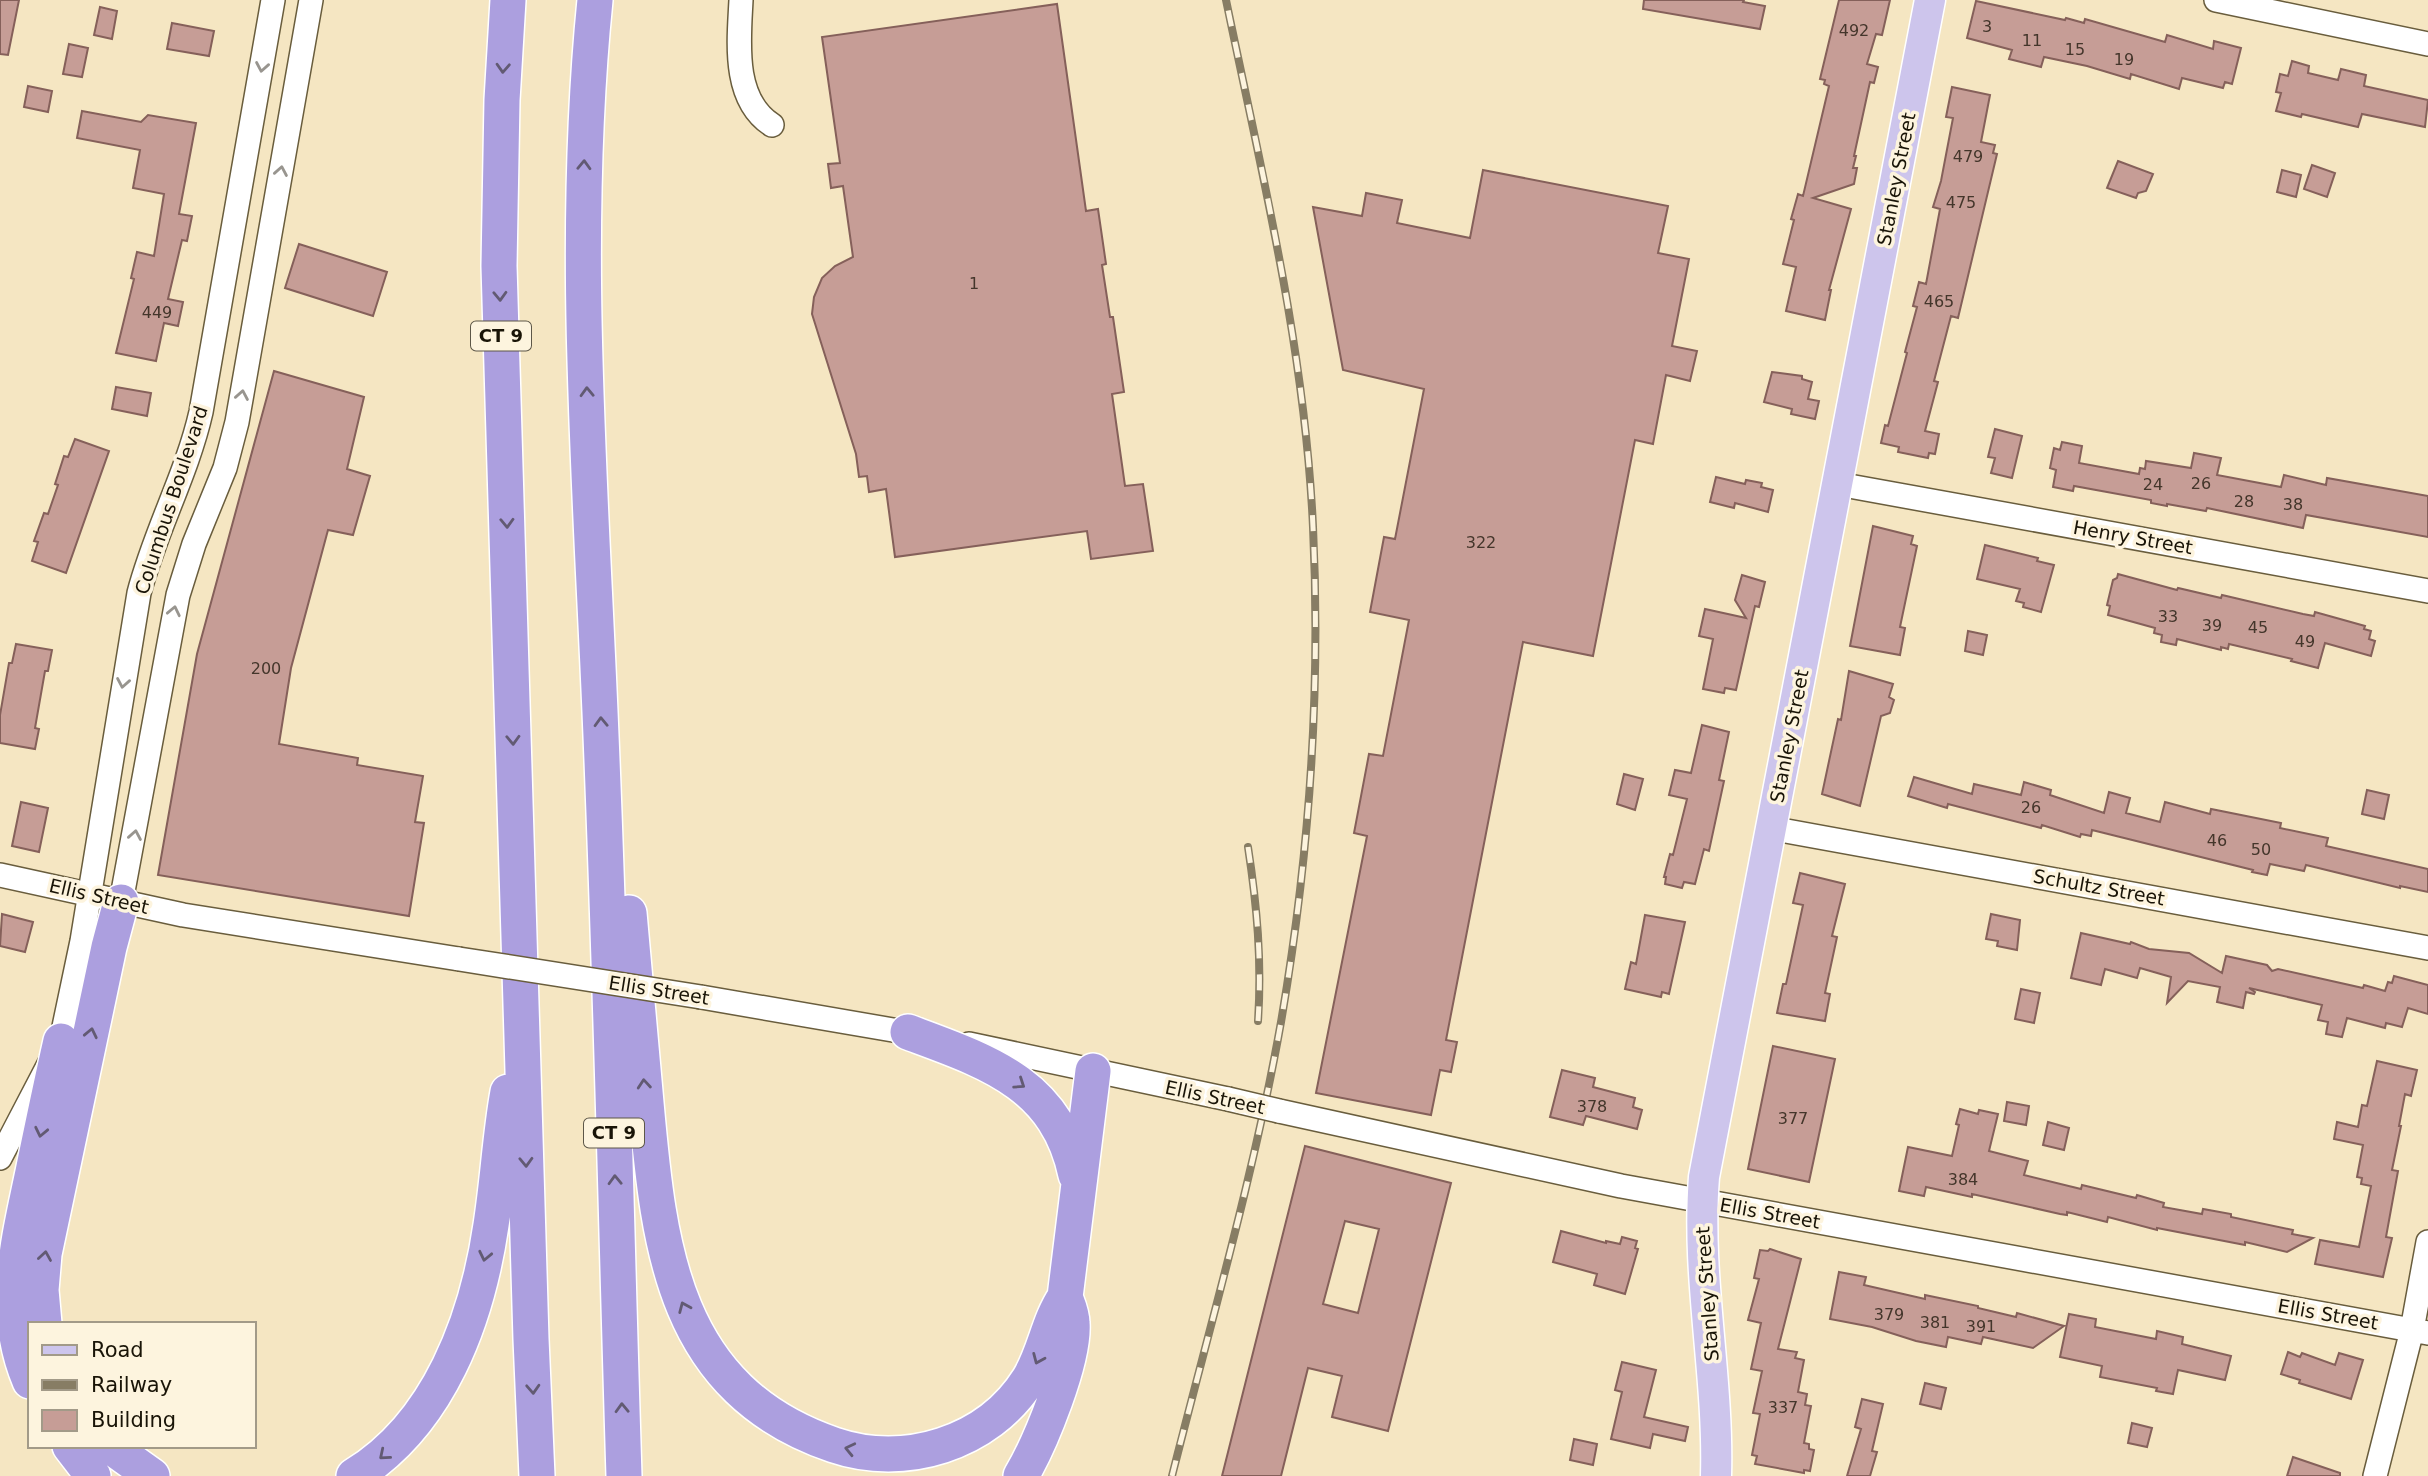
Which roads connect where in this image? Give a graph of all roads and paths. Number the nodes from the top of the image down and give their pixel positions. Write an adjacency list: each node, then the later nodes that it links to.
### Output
1 (273, 0): 10 (street, Columbus Boulevard, one-way to 10)
2 (311, 0): 11 (street, Columbus Boulevard, one-way to 2)
3 (508, 0): 19 (highway, CT 9, one-way to 19)
4 (595, 0): 14 (highway, CT 9, one-way to 4)
5 (741, 0): 9 (street)
6 (1930, 0): 12 (main road, Stanley Street)
7 (2216, 0): 8 (street)
8 (2428, 44)
9 (772, 125)
10 (220, 308): 11 (street); 17 (street, Columbus Boulevard, one-way to 17)
11 (256, 315): 17 (street, Columbus Boulevard, one-way to 11)
12 (1838, 484): 13 (street, Henry Street); 15 (main road, Stanley Street)
13 (2428, 591)
14 (604, 790): 27 (highway, one-way to 14); 37 (highway, CT 9, one-way to 14)
15 (1770, 828): 18 (street, Schultz Street); 25 (main road, Stanley Street)
16 (0, 875): 17 (street, Ellis Street)
17 (105, 898): 20 (street, Ellis Street, bridge); 21 (street, Columbus Boulevard); 28 (highway, one-way to 17)
18 (2428, 948)
19 (522, 1026): 35 (highway, one-way to 35); 36 (highway, CT 9, one-way to 36)
20 (908, 1032): 22 (street, Ellis Street); 24 (highway, one-way to 24)
21 (61, 1041): 23 (street, Columbus Boulevard); 30 (highway, one-way to 30)
22 (1093, 1071): 24 (highway); 25 (street, Ellis Street, bridge)
23 (0, 1158)
24 (1079, 1189): 27 (highway)
25 (1702, 1201): 29 (street, Ellis Street); 39 (main road, Stanley Street)
26 (2428, 1242): 29 (street)
27 (1065, 1297): 38 (highway)
28 (44, 1322)
29 (2420, 1331): 40 (street)
30 (28, 1374)
31 (72, 1448): 33 (highway)
32 (113, 1448): 34 (highway)
33 (93, 1476)
34 (152, 1476)
35 (354, 1476)
36 (537, 1476)
37 (624, 1476)
38 (1021, 1476)
39 (1716, 1476)
40 (2375, 1476)

